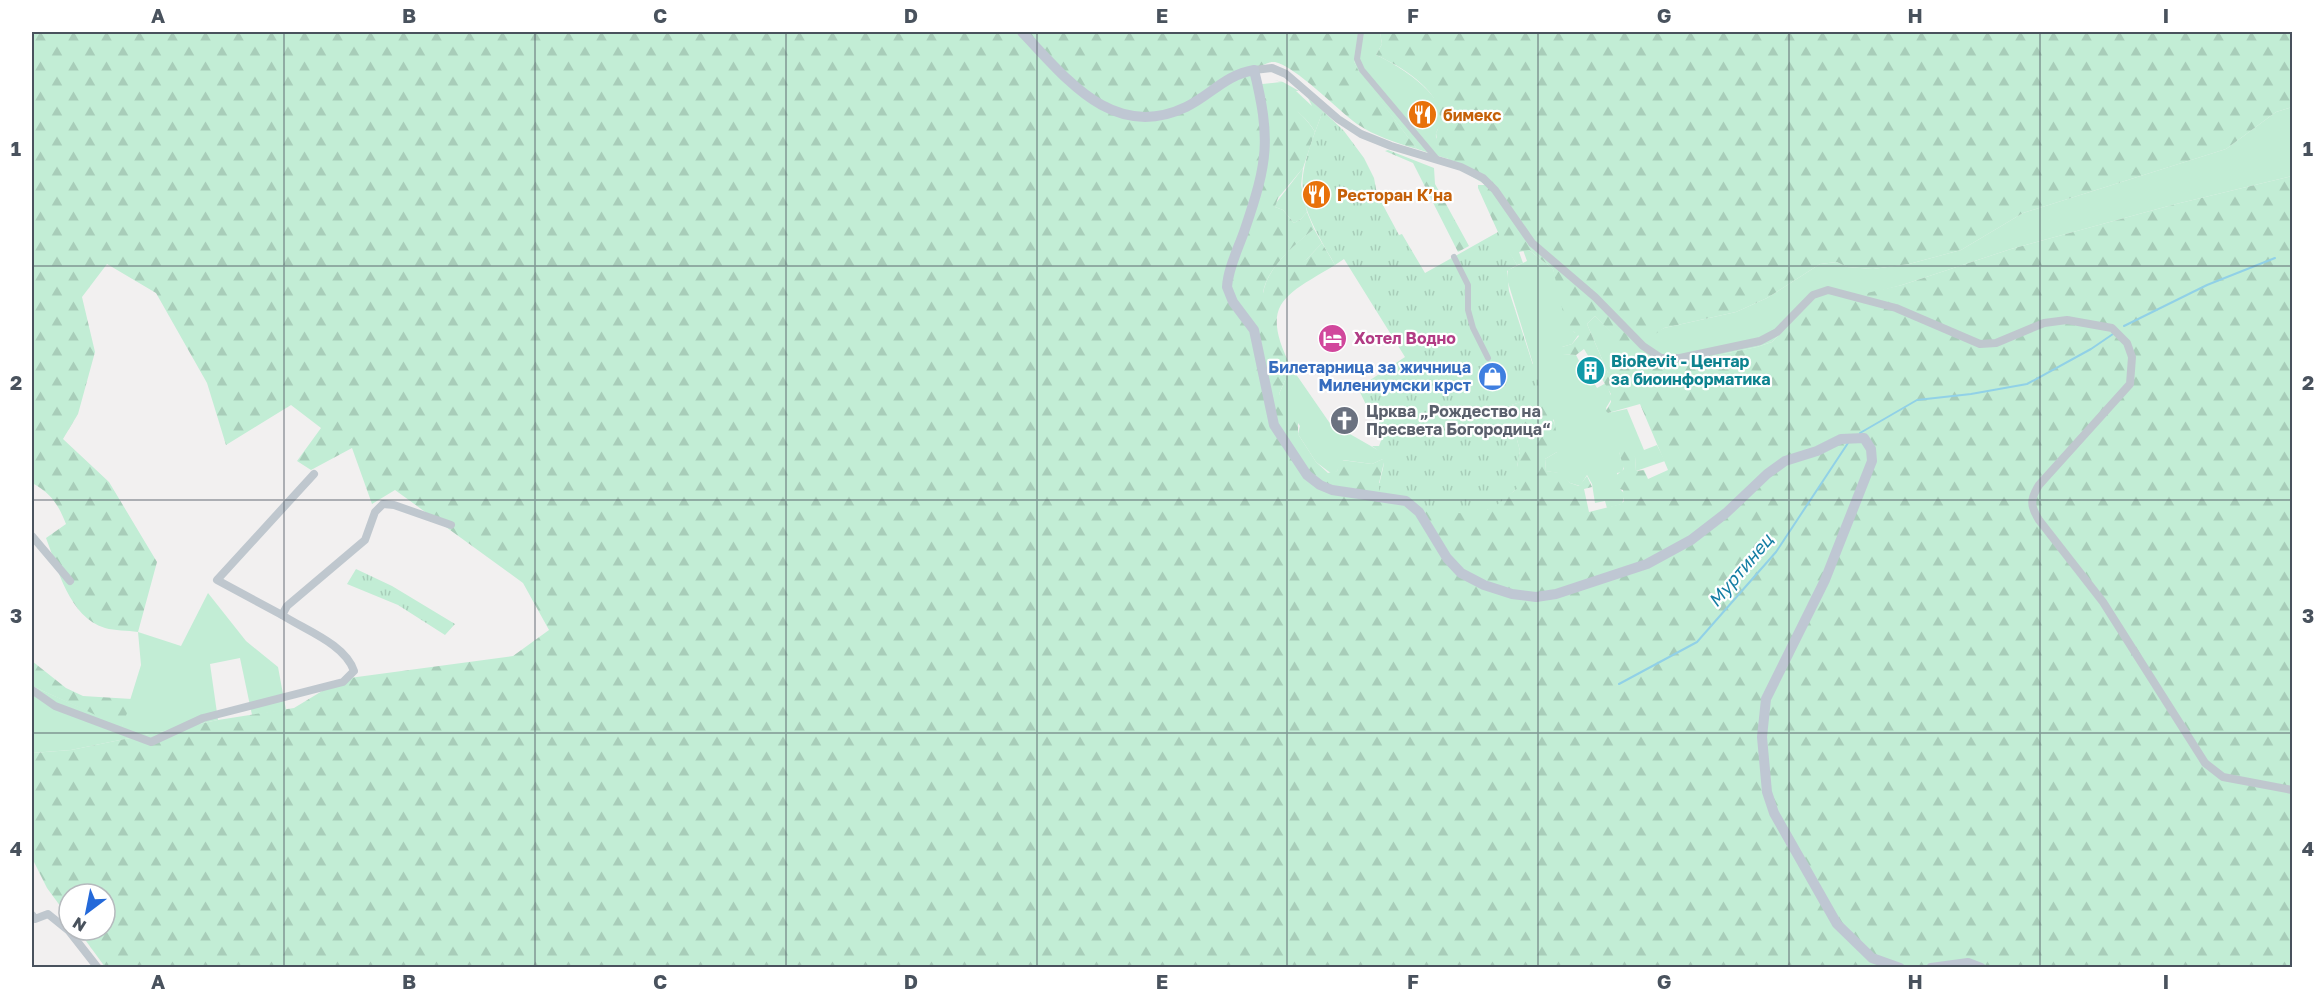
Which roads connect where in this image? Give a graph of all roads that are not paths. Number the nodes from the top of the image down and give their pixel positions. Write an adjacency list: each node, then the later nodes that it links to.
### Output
1 (1022, 32): 3 (main road)
2 (1361, 32): 4 (street)
3 (1254, 70): 4 (street); 16 (main road)
4 (1436, 158): 13 (street)
5 (1455, 257): 6 (street)
6 (1488, 358)
7 (314, 474): 11 (street)
8 (451, 525): 11 (street)
9 (32, 536): 10 (street)
10 (70, 581)
11 (282, 615): 12 (street)
12 (32, 690)
13 (2292, 790)
14 (32, 915): 15 (street)
15 (98, 968)
16 (1900, 968)
17 (1931, 968): 18 (main road)
18 (1981, 968)

